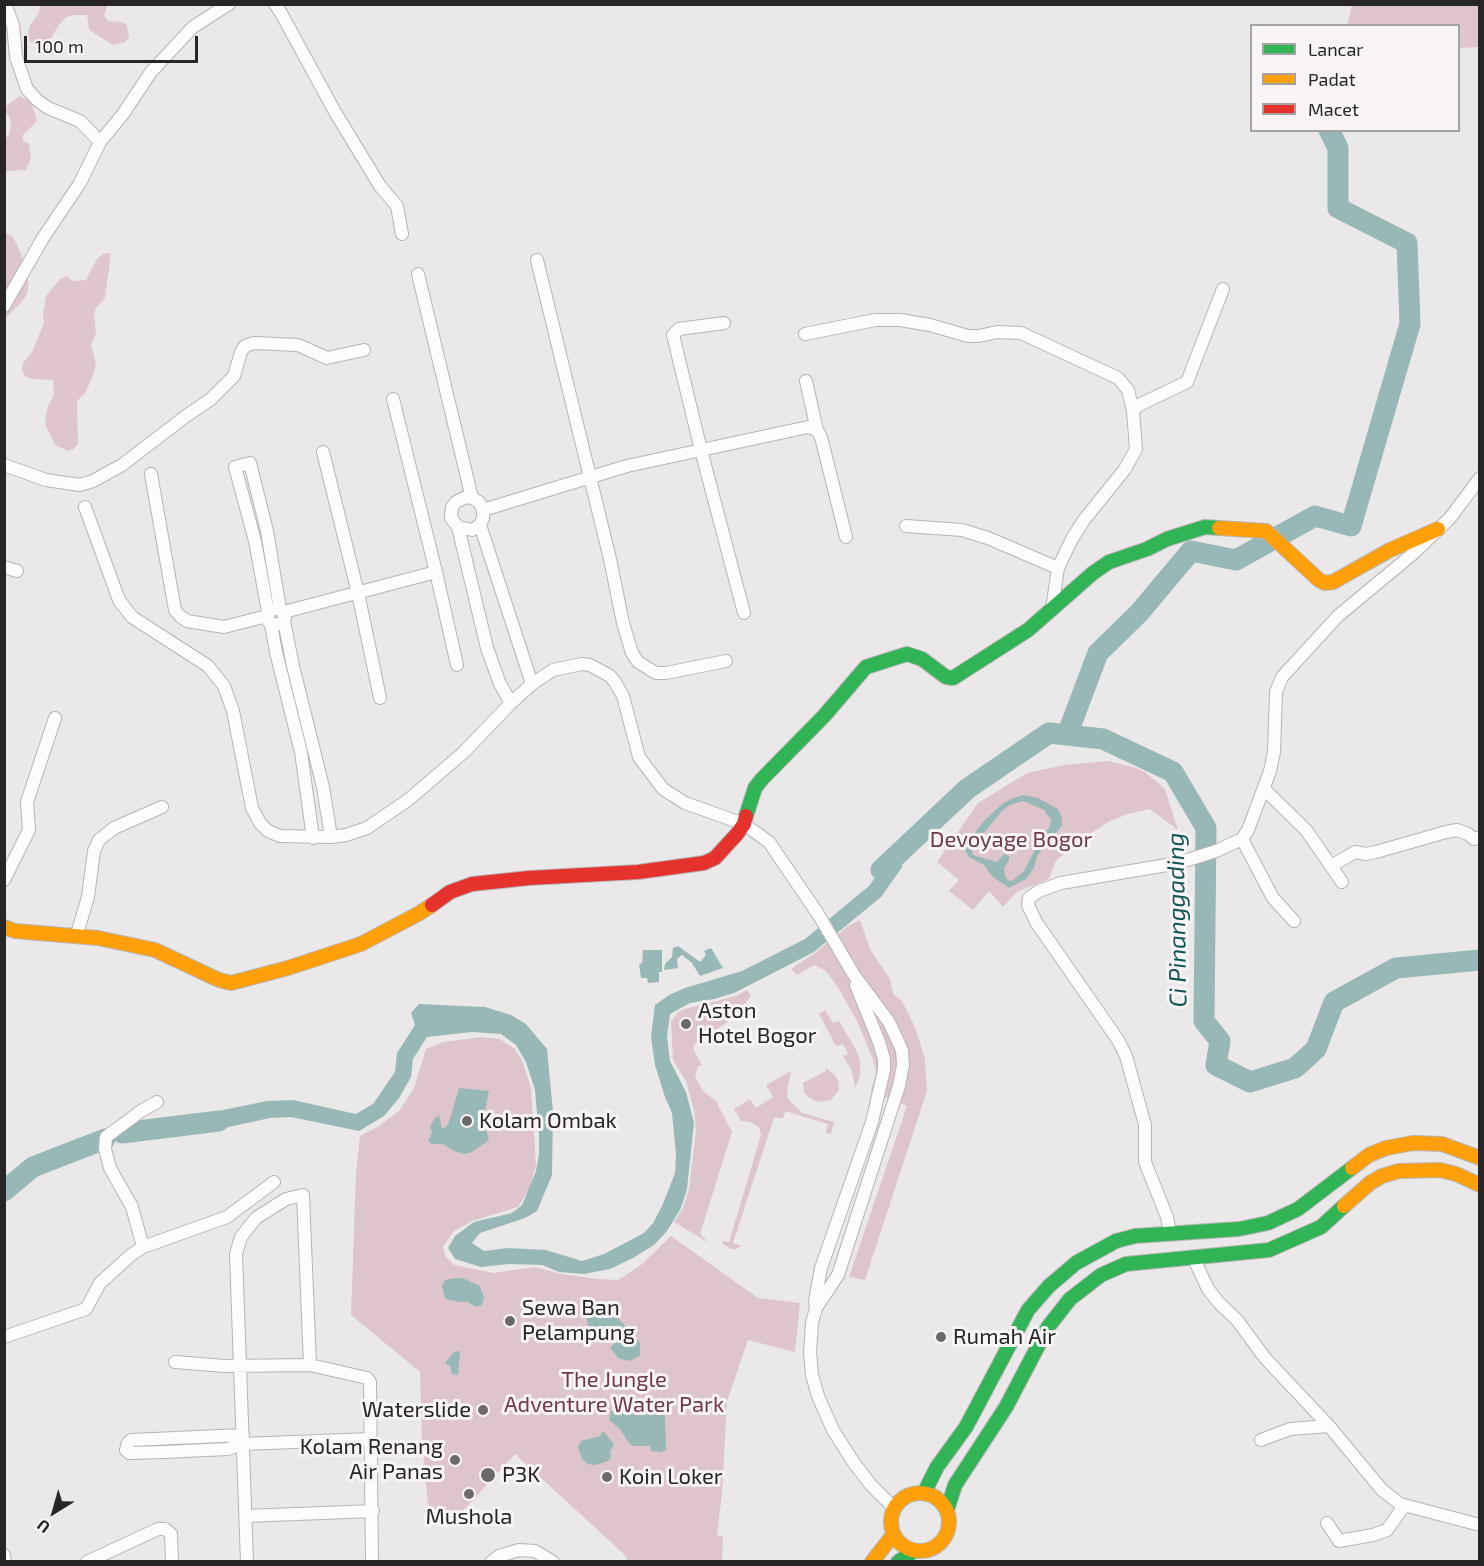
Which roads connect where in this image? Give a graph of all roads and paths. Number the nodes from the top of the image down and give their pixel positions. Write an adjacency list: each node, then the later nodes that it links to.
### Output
1 (5, 4): 4 (street)
2 (229, 4): 4 (street)
3 (275, 4): 5 (street)
4 (100, 142): 9 (street)
5 (402, 234)
6 (537, 260): 21 (street)
7 (418, 274): 23 (street)
8 (1223, 289): 15 (street)
9 (4, 306)
10 (724, 323): 17 (street)
11 (805, 334): 15 (street)
12 (364, 350): 19 (street)
13 (806, 381): 16 (street)
14 (393, 399): 38 (street)
15 (1133, 411): 36 (street)
16 (817, 430): 17 (street); 32 (street)
17 (701, 450): 21 (street); 41 (street)
18 (323, 452): 39 (street)
19 (4, 465)
20 (151, 474): 42 (street)
21 (590, 477): 25 (street); 43 (street)
22 (1479, 478): 31 (street)
23 (472, 498): 25 (street); 30 (street)
24 (85, 507): 59 (street)
25 (483, 510): 28 (street)
26 (264, 519): 27 (street); 27 (street); 33 (street)
27 (250, 522): 34 (street)
28 (480, 525): 30 (street); 46 (street)
29 (906, 526): 36 (street)
30 (458, 527): 49 (street)
31 (1438, 529): 40 (street); 54 (street)
32 (846, 537)
33 (271, 557): 34 (street); 42 (street)
34 (258, 559): 42 (street)
35 (4, 567): 37 (street)
36 (1058, 568): 40 (street)
37 (17, 571)
38 (436, 572): 39 (street); 44 (street)
39 (358, 593): 42 (street); 48 (street)
40 (1052, 609): 57 (street)
41 (744, 613)
42 (276, 616): 45 (street); 47 (street)
43 (726, 661)
44 (457, 665)
45 (297, 682): 47 (street); 51 (street)
46 (532, 684): 49 (street); 57 (street)
47 (284, 687): 52 (street)
48 (380, 698)
49 (511, 702): 58 (street)
50 (54, 718): 63 (street)
51 (308, 724): 52 (street); 53 (street)
52 (295, 726): 55 (street)
53 (323, 787): 55 (street); 58 (street)
54 (1264, 789): 60 (street); 62 (street)
55 (307, 791): 59 (street)
56 (162, 807): 67 (street)
57 (744, 824): 67 (street); 68 (street)
58 (331, 837): 59 (street)
59 (313, 838)
60 (1242, 839): 65 (street); 74 (street)
61 (1478, 840): 62 (street)
62 (1331, 866): 64 (street)
63 (4, 880)
64 (1342, 882)
65 (1294, 921)
66 (4, 927): 67 (street)
67 (76, 937)
68 (854, 975): 78 (street); 78 (street)
69 (158, 1102): 75 (street)
70 (1479, 1158): 73 (street)
71 (274, 1182): 75 (street)
72 (1479, 1185): 76 (street)
73 (1239, 1229): 74 (street); 76 (street)
74 (1170, 1233): 87 (street)
75 (143, 1247): 79 (street)
76 (1241, 1254): 77 (street)
77 (1193, 1257): 83 (street); 90 (street)
78 (816, 1308): 89 (street)
79 (4, 1337)
80 (175, 1362): 82 (street)
81 (309, 1365): 82 (street); 82 (street); 85 (street)
82 (240, 1366): 84 (street)
83 (1329, 1426): 86 (street); 88 (street)
84 (242, 1439): 84 (street); 85 (street); 92 (street)
85 (371, 1439): 91 (street)
86 (1261, 1440)
87 (924, 1493): 89 (street); 90 (street)
88 (1404, 1506): 93 (street); 94 (street)
89 (894, 1508): 95 (street)
90 (947, 1510): 96 (street)
91 (373, 1511): 92 (street); 103 (street)
92 (246, 1515): 102 (street)
93 (1327, 1524)
94 (1479, 1525)
95 (893, 1535): 96 (street); 98 (street)
96 (914, 1551): 106 (street)
97 (4, 1555): 99 (street)
98 (875, 1560)
99 (5, 1562)
100 (87, 1562): 101 (street)
101 (172, 1562)
102 (247, 1562)
103 (372, 1562)
104 (491, 1562): 105 (street)
105 (554, 1562)
106 (898, 1562)

